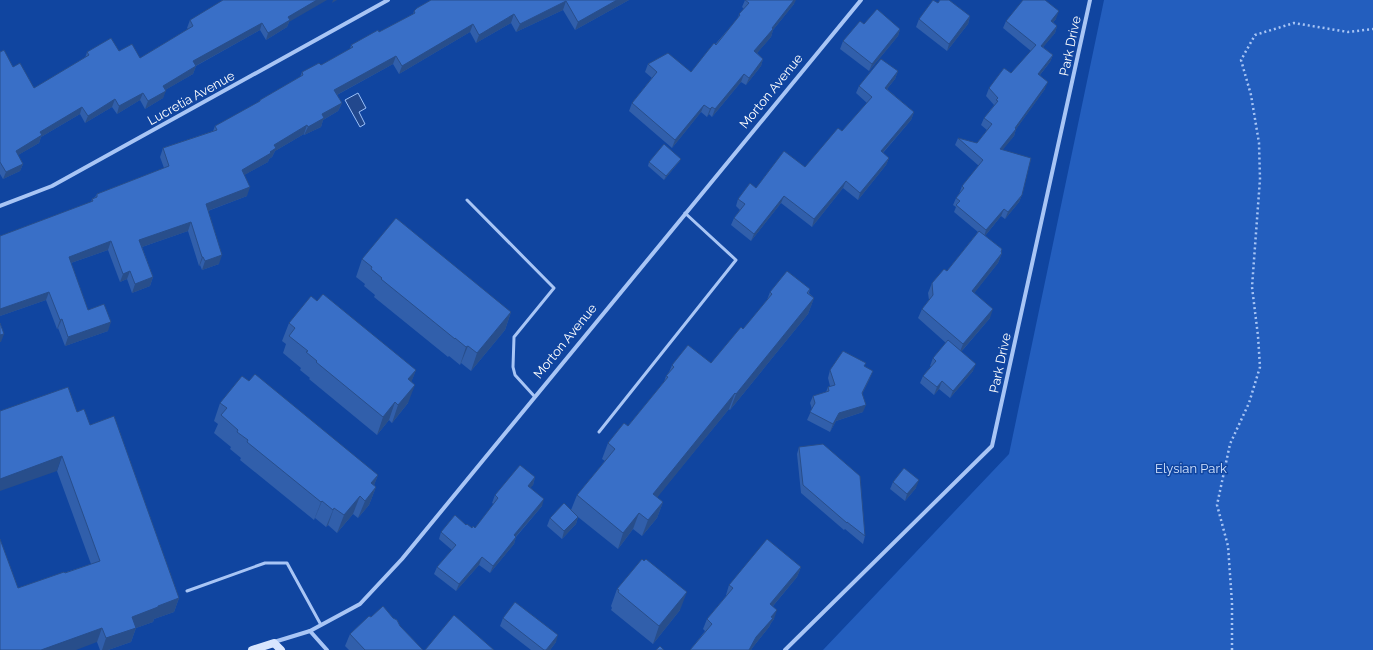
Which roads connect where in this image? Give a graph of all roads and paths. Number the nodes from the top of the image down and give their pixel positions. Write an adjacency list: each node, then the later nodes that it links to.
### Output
1 (388, 0): 6 (street, Lucretia Avenue)
2 (861, 0): 7 (street, Morton Avenue)
3 (1090, 0): 17 (street, Park Drive)
4 (1373, 29): 18 (path)
5 (467, 200): 8 (lane)
6 (0, 206)
7 (685, 213): 8 (street, Morton Avenue); 9 (lane)
8 (535, 397): 11 (street, Morton Avenue)
9 (599, 432)
10 (187, 591): 11 (lane)
11 (322, 625): 12 (street, Morton Avenue)
12 (310, 631): 13 (street, Morton Avenue); 16 (street)
13 (274, 643): 14 (street, Morton Avenue); 15 (street)
14 (252, 650)
15 (281, 650)
16 (326, 650)
17 (785, 650)
18 (1232, 650)

